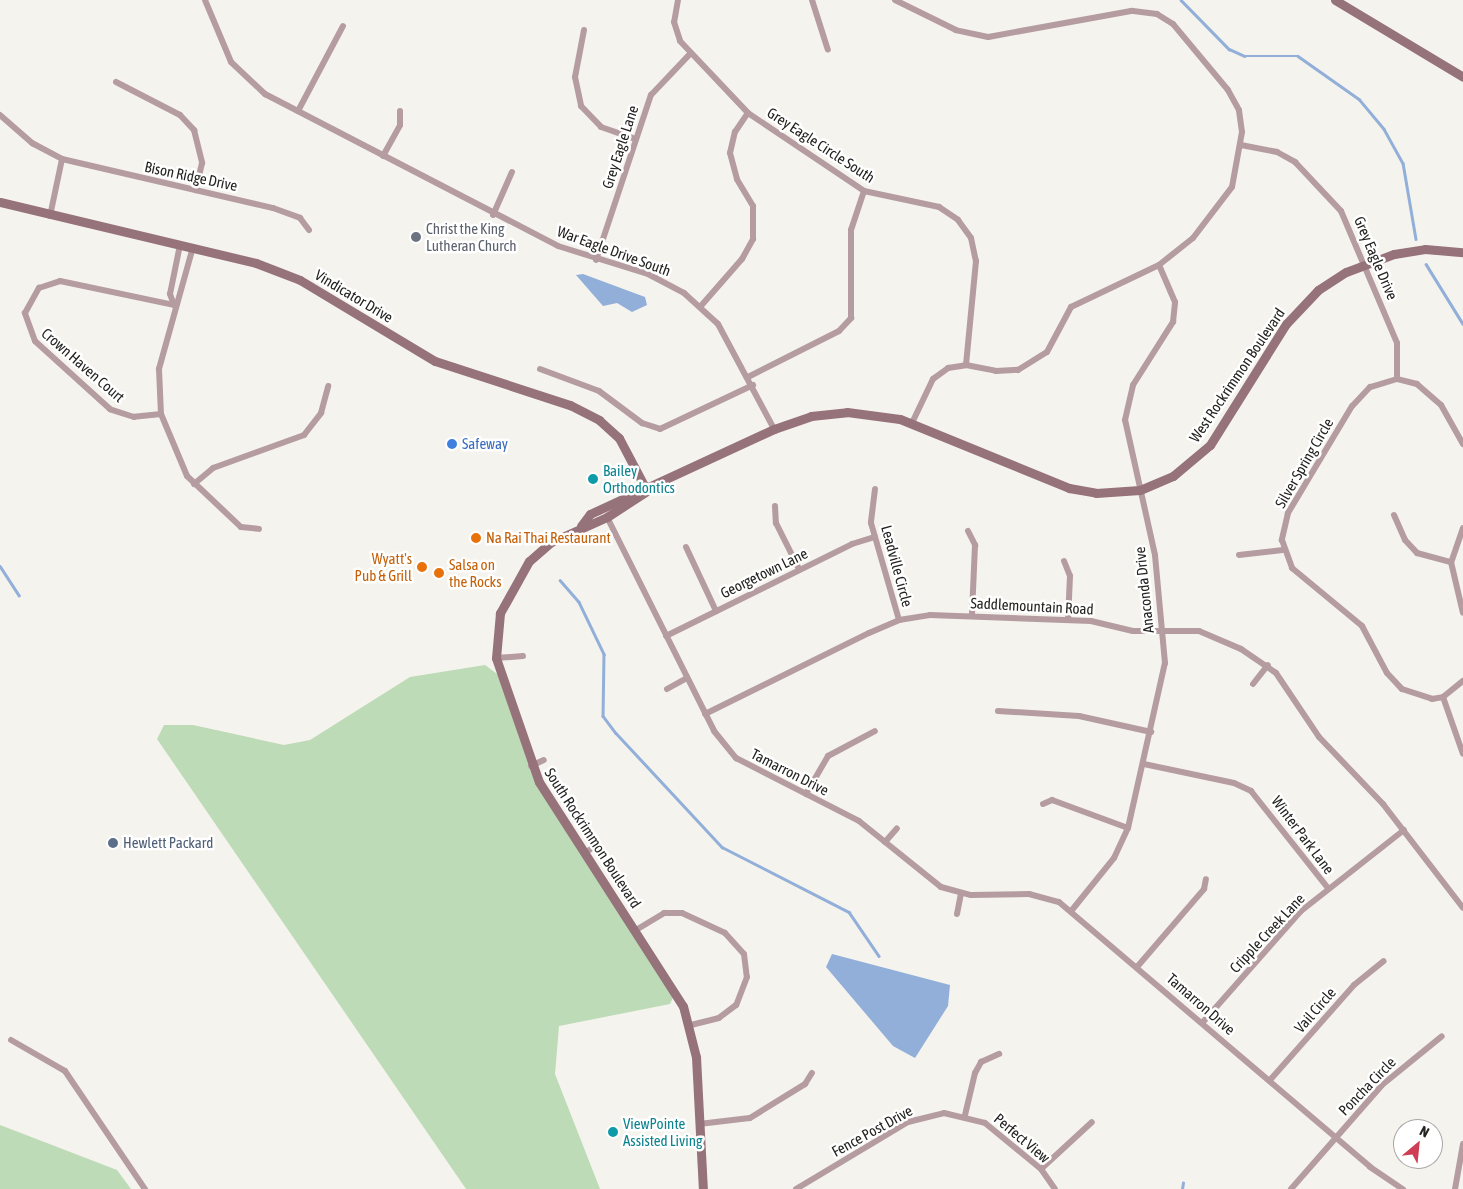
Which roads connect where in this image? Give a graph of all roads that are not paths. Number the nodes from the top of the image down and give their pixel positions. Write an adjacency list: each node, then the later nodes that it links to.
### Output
1 (205, 0): 12 (street, War Eagle Drive South)
2 (678, 0): 9 (street, Grey Eagle Circle South)
3 (812, 0): 8 (street)
4 (895, 0): 17 (street)
5 (1335, 0): 10 (main road)
6 (342, 26): 12 (street)
7 (584, 30): 16 (street)
8 (828, 50)
9 (689, 55): 14 (street, Grey Eagle Circle South); 16 (street, Grey Eagle Lane)
10 (1463, 78)
11 (116, 82): 21 (street)
12 (298, 111): 18 (street, War Eagle Drive South)
13 (400, 111): 18 (street)
14 (748, 113): 22 (street, Grey Eagle Circle South); 34 (street)
15 (0, 115): 19 (street, Bison Ridge Drive)
16 (636, 139): 30 (street, Grey Eagle Lane)
17 (1241, 145): 31 (street, Grey Eagle Drive); 32 (street)
18 (383, 156): 24 (street, War Eagle Drive South)
19 (62, 158): 21 (street, Bison Ridge Drive); 25 (street)
20 (512, 172): 24 (street)
21 (196, 190): 26 (street, Bison Ridge Drive)
22 (864, 190): 35 (street, Grey Eagle Circle South); 37 (street)
23 (0, 202): 25 (main road, Vindicator Drive)
24 (493, 215): 30 (street, War Eagle Drive South)
25 (50, 216): 27 (main road, Vindicator Drive)
26 (308, 230)
27 (180, 245): 28 (main road, Vindicator Drive); 33 (street)
28 (193, 247): 33 (street); 48 (main road, Vindicator Drive)
29 (1463, 252): 31 (main road, West Rockrimmon Boulevard)
30 (596, 260): 34 (street, War Eagle Drive South)
31 (1366, 262): 38 (street, Grey Eagle Drive); 47 (main road, West Rockrimmon Boulevard)
32 (1159, 264): 35 (street); 47 (street, Anaconda Drive)
33 (174, 305): 41 (street); 41 (street, Crown Haven Court)
34 (700, 306): 37 (street, War Eagle Drive South)
35 (966, 365): 42 (street)
36 (540, 369): 40 (street)
37 (748, 377): 40 (street, War Eagle Drive South)
38 (1397, 379): 44 (street); 58 (street, Silver Spring Circle)
39 (328, 386): 45 (street)
40 (753, 386): 43 (street, War Eagle Drive South)
41 (161, 414): 45 (street)
42 (912, 424): 43 (main road, West Rockrimmon Boulevard); 47 (main road, West Rockrimmon Boulevard)
43 (774, 429): 48 (main road, South Rockrimmon Boulevard)
44 (1463, 444)
45 (194, 484): 54 (street)
46 (875, 489): 56 (street, Leadville Circle)
47 (1140, 490): 68 (street, Anaconda Drive)
48 (647, 491): 51 (main road, South Rockrimmon Boulevard); 52 (main road, South Rockrimmon Boulevard)
49 (775, 506): 62 (street)
50 (1394, 515): 61 (street)
51 (607, 517): 52 (main road, South Rockrimmon Boulevard); 69 (street, Tamarron Drive)
52 (581, 526): 71 (main road, South Rockrimmon Boulevard)
53 (1463, 528): 61 (street)
54 (259, 529)
55 (968, 531): 65 (street)
56 (875, 536): 62 (street, Georgetown Lane); 66 (street, Leadville Circle)
57 (686, 548): 63 (street)
58 (1283, 550): 59 (street); 77 (street)
59 (1239, 555)
60 (1064, 561): 67 (street)
61 (1451, 562): 64 (street)
62 (799, 569): 63 (street, Georgetown Lane)
63 (716, 610): 69 (street, Georgetown Lane)
64 (1463, 613)
65 (972, 615): 66 (street, Saddlemountain Road); 67 (street, Saddlemountain Road)
66 (899, 620): 79 (street, Saddlemountain Road)
67 (1068, 620): 68 (street, Saddlemountain Road)
68 (1161, 629): 72 (street, Saddlemountain Road); 81 (street, Anaconda Drive)
69 (666, 636): 73 (street, Tamarron Drive)
70 (523, 656): 71 (street)
71 (496, 658): 85 (main road, South Rockrimmon Boulevard)
72 (1268, 666): 75 (street); 90 (street, Saddlemountain Road)
73 (687, 678): 76 (street); 79 (street, Tamarron Drive)
74 (1463, 681): 77 (street)
75 (1253, 684)
76 (666, 689)
77 (1443, 697): 82 (street)
78 (998, 711): 81 (street)
79 (705, 714): 86 (street, Tamarron Drive)
80 (875, 730): 86 (street)
81 (1151, 732): 84 (street, Anaconda Drive)
82 (1463, 754)
83 (544, 760): 85 (street)
84 (1144, 764): 89 (street, Anaconda Drive); 95 (street, Winter Park Lane)
85 (532, 766): 93 (main road, South Rockrimmon Boulevard)
86 (806, 794): 91 (street, Tamarron Drive)
87 (1043, 804): 89 (street)
88 (897, 828): 91 (street)
89 (1128, 828): 98 (street, Anaconda Drive)
90 (1404, 830): 95 (street, Cripple Creek Lane); 97 (street, Saddlemountain Road)
91 (885, 842): 96 (street, Tamarron Drive)
92 (596, 846): 93 (street)
93 (584, 853): 100 (main road, South Rockrimmon Boulevard)
94 (1206, 879): 102 (street)
95 (1328, 888): 103 (street, Cripple Creek Lane)
96 (961, 894): 98 (street, Tamarron Drive); 99 (street)
97 (1463, 908)
98 (1072, 910): 102 (street, Tamarron Drive)
99 (957, 914)
100 (636, 930): 104 (main road, South Rockrimmon Boulevard); 104 (street)
101 (1384, 961): 109 (street, Vail Circle)
102 (1137, 967): 103 (street, Tamarron Drive)
103 (1203, 1022): 109 (street, Tamarron Drive)
104 (690, 1025): 112 (main road, South Rockrimmon Boulevard)
105 (1442, 1036): 113 (street, Poncha Circle)
106 (12, 1040): 116 (street)
107 (999, 1054): 110 (street)
108 (812, 1073): 112 (street)
109 (1270, 1080): 113 (street, Tamarron Drive)
110 (965, 1114): 115 (street, Perfect View); 118 (street, Fence Post Drive)
111 (1092, 1122): 115 (street)
112 (699, 1124): 117 (main road, South Rockrimmon Boulevard)
113 (1336, 1138): 120 (street, Poncha Circle); 121 (street, Tamarron Drive)
114 (1463, 1144): 122 (street)
115 (1041, 1169): 119 (street, Perfect View)
116 (145, 1189)
117 (703, 1189)
118 (796, 1189)
119 (1055, 1189)
120 (1291, 1189)
121 (1403, 1189)
122 (1455, 1189)

